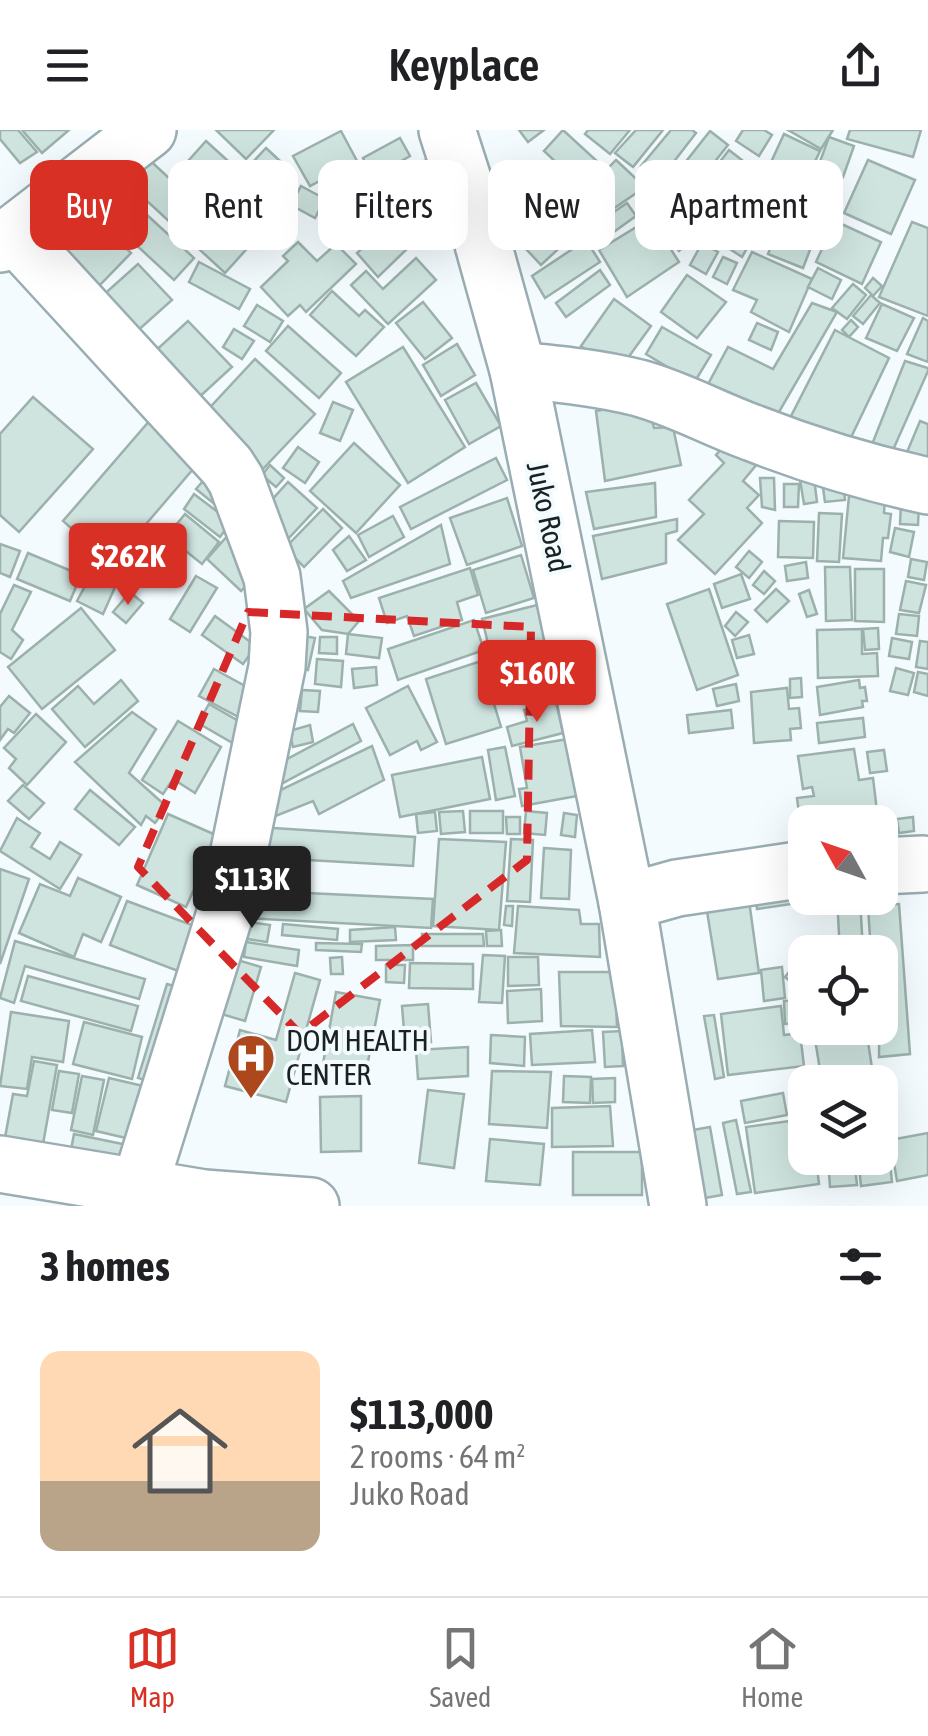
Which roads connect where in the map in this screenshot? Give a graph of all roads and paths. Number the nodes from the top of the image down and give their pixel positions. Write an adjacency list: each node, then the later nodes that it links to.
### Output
1 (148, 130): 3 (street)
2 (447, 130): 4 (street, Juko Road)
3 (7, 239): 9 (street)
4 (518, 370): 5 (street); 7 (street, Juko Road)
5 (928, 486)
6 (788, 872): 7 (street)
7 (628, 902): 11 (street, Juko Road)
8 (0, 1164): 9 (street)
9 (139, 1188): 10 (street)
10 (312, 1206)
11 (678, 1206)

